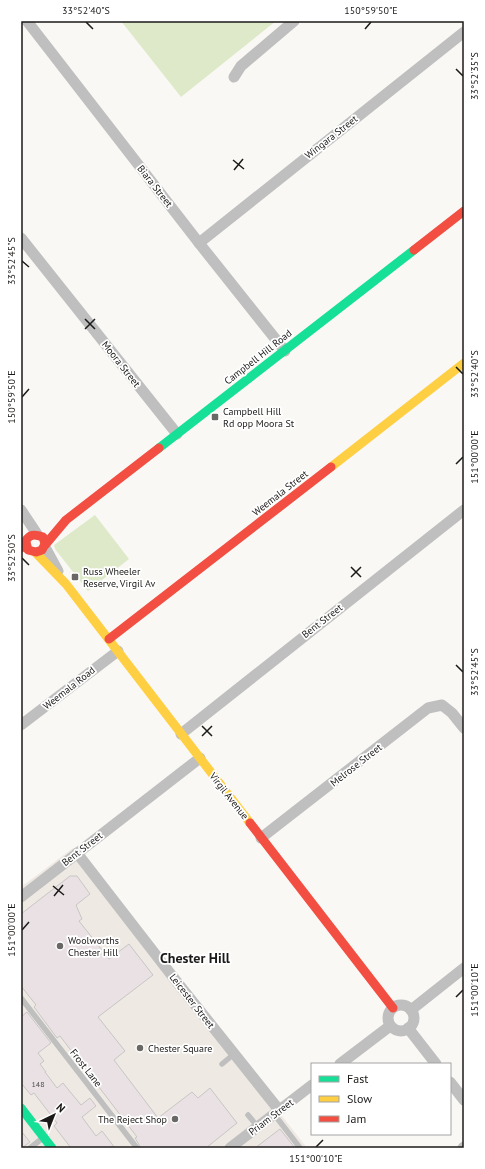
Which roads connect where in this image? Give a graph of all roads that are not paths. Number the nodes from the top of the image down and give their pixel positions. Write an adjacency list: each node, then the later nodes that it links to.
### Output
1 (27, 21): 7 (street, Biara Street)
2 (294, 21): 4 (street)
3 (464, 32): 7 (street, Wingara Street)
4 (234, 77)
5 (464, 212): 8 (street, Campbell Hill Road)
6 (21, 238): 10 (street, Moora Street)
7 (199, 242): 8 (street, Biara Street)
8 (284, 351): 10 (street, Campbell Hill Road)
9 (464, 363): 20 (street, Weemala Street)
10 (177, 434): 14 (street, Campbell Hill Road)
11 (21, 510): 15 (street)
12 (464, 510): 24 (street, Bent Street)
13 (21, 513): 16 (street)
14 (66, 520): 15 (street, Campbell Hill Road); 17 (street, Campbell Hill Road)
15 (38, 534): 16 (street); 17 (street)
16 (24, 543): 17 (street)
17 (40, 549): 18 (street, Campbell Hill Road); 19 (street, Virgil Avenue)
18 (21, 559)
19 (66, 584): 20 (street, Virgil Avenue)
20 (109, 639): 21 (street, Virgil Avenue)
21 (118, 651): 22 (street, Weemala Road); 24 (street, Virgil Avenue)
22 (21, 725)
23 (464, 728): 26 (street, Melrose Street)
24 (181, 734): 25 (street, Virgil Avenue)
25 (200, 758): 26 (street, Virgil Avenue); 27 (street, Bent Street)
26 (261, 838): 31 (street, Virgil Avenue)
27 (77, 853): 28 (street, Bent Street); 35 (street, Leicester Street)
28 (21, 896)
29 (464, 968): 32 (street)
30 (21, 998): 49 (lane, Frost Lane)
31 (393, 1008): 32 (street); 33 (street)
32 (411, 1010): 34 (street)
33 (390, 1026): 34 (street); 36 (street)
34 (408, 1028): 37 (street)
35 (234, 1054): 38 (lane); 43 (street, Leicester Street)
36 (341, 1063)
37 (435, 1063)
38 (222, 1064)
39 (451, 1083): 41 (street)
40 (311, 1086): 43 (street, Priam Street)
41 (464, 1100)
42 (21, 1108): 46 (street)
43 (277, 1112): 45 (street, Priam Street); 51 (lane)
44 (248, 1115): 45 (lane)
45 (258, 1127): 50 (street, Priam Street)
46 (44, 1137): 47 (lane); 48 (street)
47 (30, 1148)
48 (52, 1148)
49 (137, 1148)
50 (230, 1148)
51 (300, 1148)

